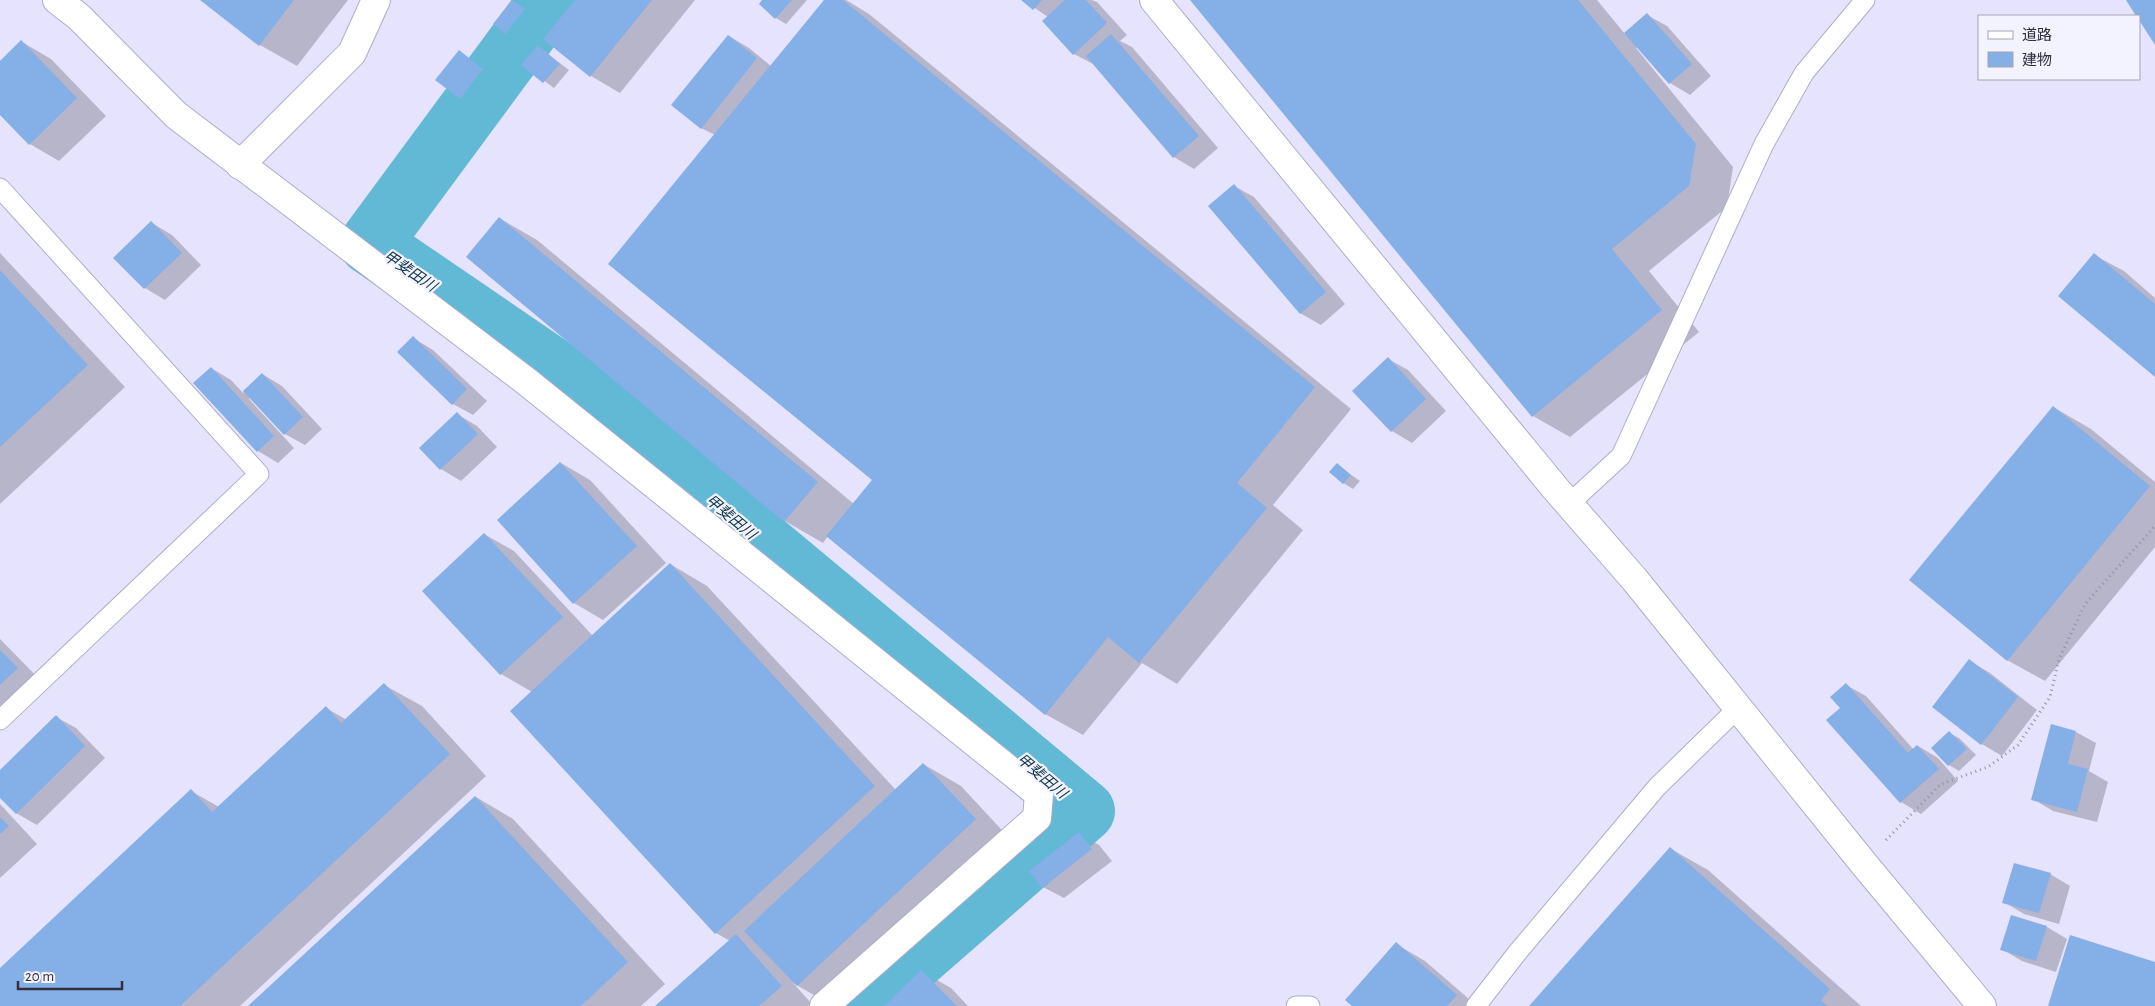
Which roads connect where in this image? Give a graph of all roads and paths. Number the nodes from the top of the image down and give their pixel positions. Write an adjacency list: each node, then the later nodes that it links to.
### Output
1 (57, 0): 5 (street)
2 (376, 0): 5 (street)
3 (1154, 0): 7 (street)
4 (1865, 0): 7 (lane)
5 (240, 165): 12 (street)
6 (0, 188): 10 (lane)
7 (1569, 504): 9 (street)
8 (2155, 526): 11 (path)
9 (1738, 708): 11 (street); 15 (lane)
10 (0, 720)
11 (1864, 864): 16 (street)
12 (824, 1006)
13 (1296, 1006): 14 (lane)
14 (1310, 1006)
15 (1476, 1006)
16 (1982, 1006)

